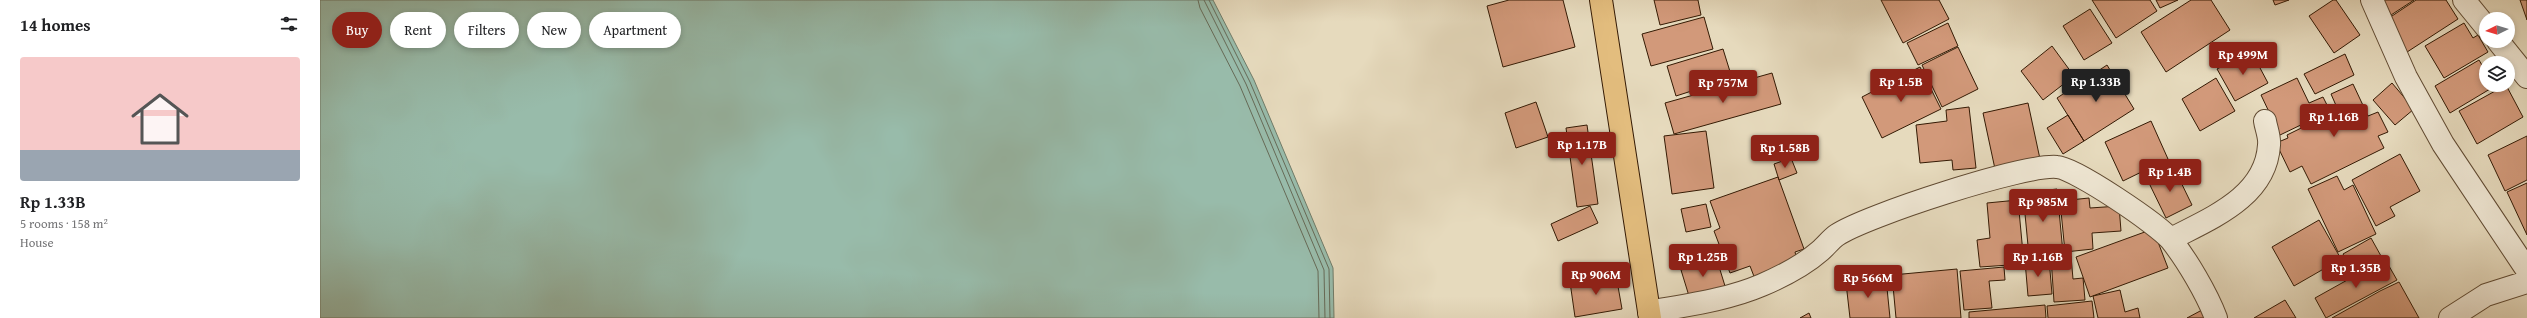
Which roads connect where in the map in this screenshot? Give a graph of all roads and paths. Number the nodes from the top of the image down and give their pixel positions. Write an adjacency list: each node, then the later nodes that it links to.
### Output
1 (1601, 0): 11 (highway)
2 (2372, 0): 9 (street)
3 (2464, 0): 4 (street)
4 (2479, 18)
5 (2504, 48): 6 (street)
6 (2527, 77)
7 (2265, 121): 8 (street)
8 (2171, 239): 11 (street); 12 (street)
9 (2527, 270)
10 (2527, 282): 13 (street)
11 (1649, 315)
12 (2216, 318)
13 (2450, 318)

